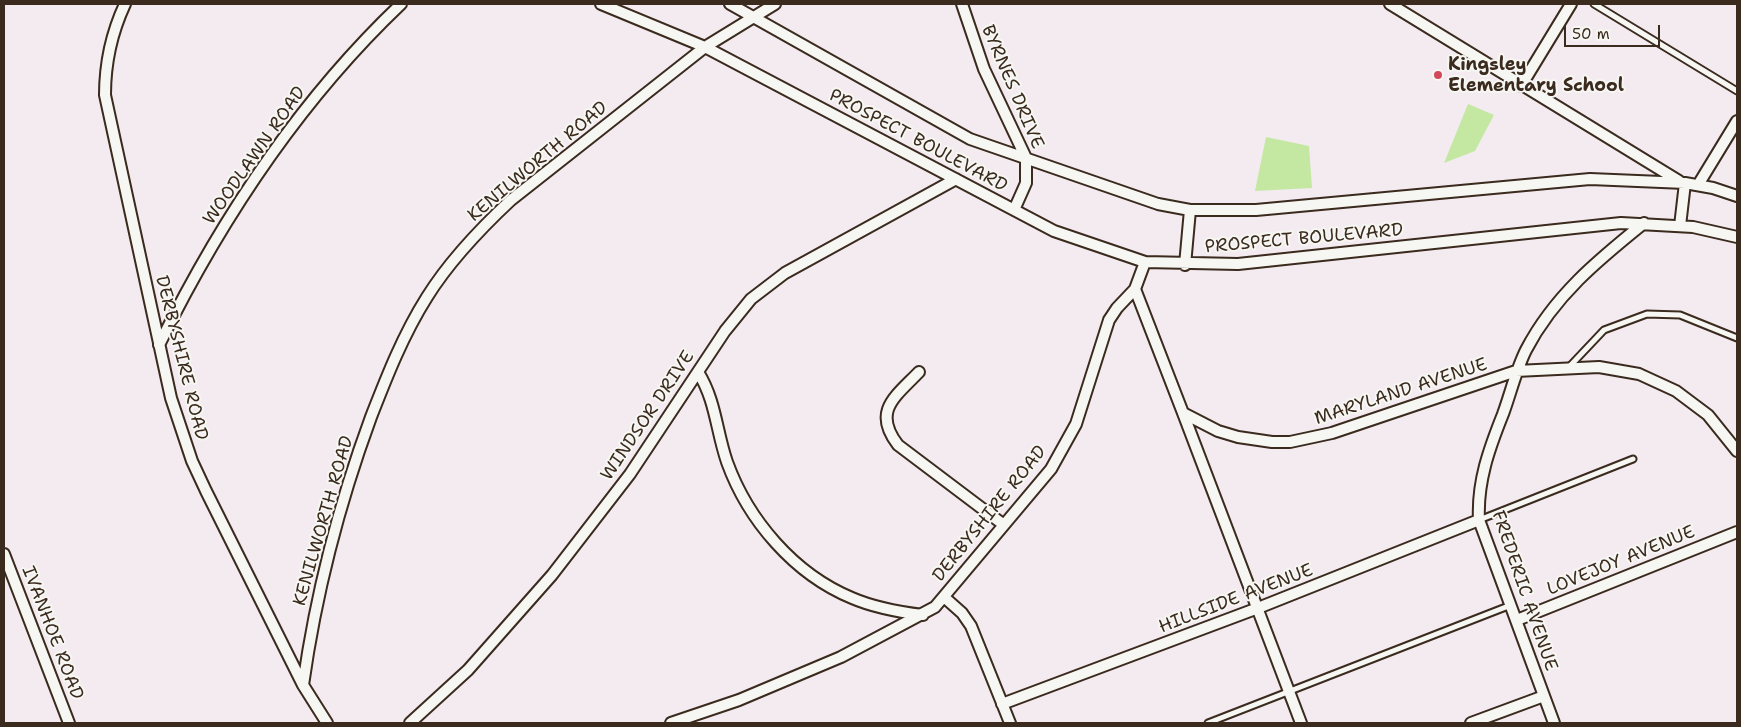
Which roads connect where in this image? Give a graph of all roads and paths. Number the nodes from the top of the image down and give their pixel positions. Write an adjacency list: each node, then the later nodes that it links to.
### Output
1 (125, 4): 29 (street, DERBYSHIRE ROAD)
2 (402, 4): 29 (street, WOODLAWN ROAD)
3 (601, 4): 11 (street, PROSPECT BOULEVARD)
4 (730, 4): 10 (street, PROSPECT BOULEVARD)
5 (774, 4): 10 (street, KENILWORTH ROAD)
6 (962, 4): 15 (street, BYRNES DRIVE)
7 (1390, 4): 12 (street)
8 (1571, 4): 12 (street)
9 (1594, 4): 13 (lane)
10 (755, 18): 11 (street, KENILWORTH ROAD); 15 (street, PROSPECT BOULEVARD)
11 (705, 47): 16 (street, PROSPECT BOULEVARD); 46 (street, KENILWORTH ROAD)
12 (1521, 86): 17 (street)
13 (1737, 91)
14 (1737, 121): 18 (street)
15 (1026, 158): 20 (street, BYRNES DRIVE); 21 (street, PROSPECT BOULEVARD)
16 (956, 179): 20 (street, PROSPECT BOULEVARD); 32 (street, WINDSOR DRIVE)
17 (1684, 183): 18 (street, PROSPECT BOULEVARD); 21 (street, PROSPECT BOULEVARD); 23 (street)
18 (1698, 184): 19 (street, PROSPECT BOULEVARD)
19 (1737, 196)
20 (1014, 210): 25 (street, PROSPECT BOULEVARD)
21 (1190, 210): 26 (street)
22 (1644, 224): 23 (street, PROSPECT BOULEVARD); 26 (street, PROSPECT BOULEVARD); 31 (street, FREDERIC AVENUE)
23 (1680, 226): 24 (street, PROSPECT BOULEVARD)
24 (1737, 237)
25 (1145, 262): 26 (street, PROSPECT BOULEVARD); 27 (street, DERBYSHIRE ROAD)
26 (1185, 265)
27 (1135, 289): 34 (street); 38 (street, DERBYSHIRE ROAD)
28 (1737, 338): 30 (lane)
29 (159, 345): 46 (street, DERBYSHIRE ROAD)
30 (1567, 368): 31 (street, MARYLAND AVENUE); 35 (street, MARYLAND AVENUE)
31 (1516, 371): 34 (street, MARYLAND AVENUE); 37 (street, FREDERIC AVENUE)
32 (698, 372): 44 (street); 52 (street, WINDSOR DRIVE)
33 (919, 372): 38 (street)
34 (1183, 413): 43 (street)
35 (1737, 451)
36 (1633, 459): 37 (lane)
37 (1479, 520): 42 (street, FREDERIC AVENUE); 43 (street, HILLSIDE AVENUE)
38 (1004, 524): 41 (street, DERBYSHIRE ROAD)
39 (1737, 532): 45 (street, LOVEJOY AVENUE)
40 (4, 554): 50 (street, IVANHOE ROAD)
41 (944, 597): 44 (street, DERBYSHIRE ROAD); 49 (street)
42 (1512, 605): 45 (street, FREDERIC AVENUE); 47 (lane)
43 (1258, 608): 47 (street); 49 (street, HILLSIDE AVENUE)
44 (923, 615): 53 (street)
45 (1517, 620): 48 (street, FREDERIC AVENUE)
46 (303, 685): 51 (street, DERBYSHIRE ROAD)
47 (1289, 691): 55 (lane); 56 (street)
48 (1544, 696): 57 (street); 58 (street, FREDERIC AVENUE)
49 (1002, 704): 54 (street)
50 (69, 723)
51 (327, 723)
52 (410, 723)
53 (671, 723)
54 (1010, 723)
55 (1208, 723)
56 (1301, 723)
57 (1471, 723)
58 (1554, 723)

